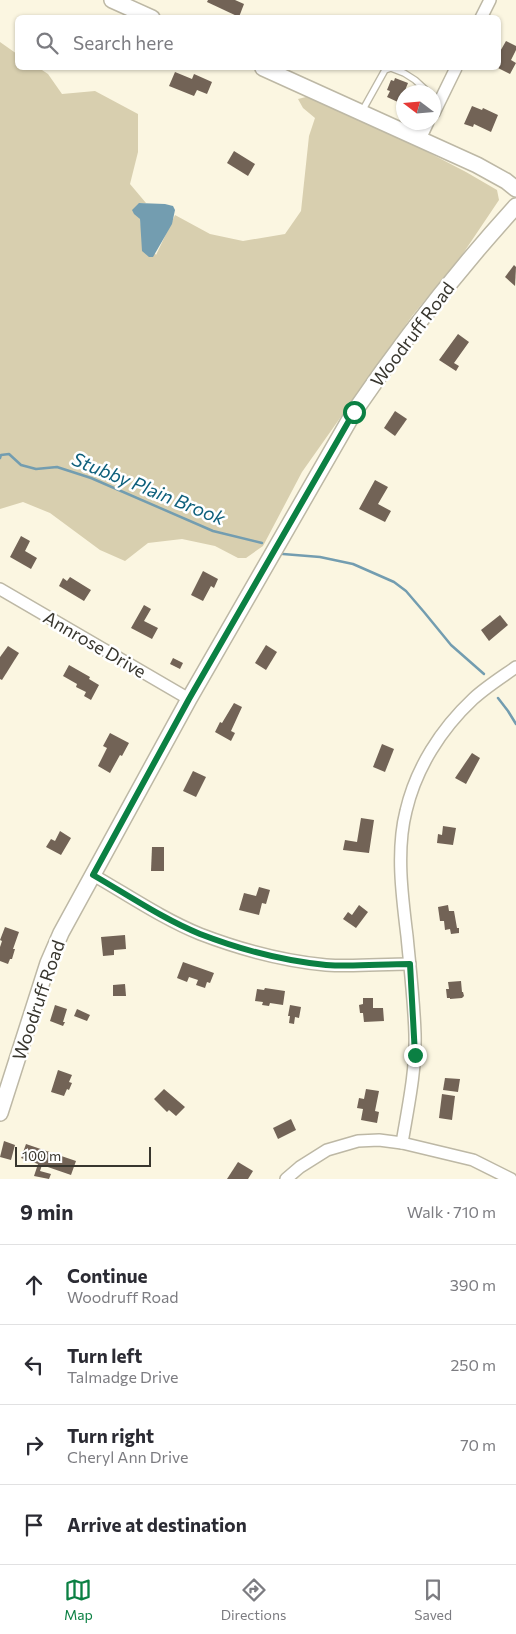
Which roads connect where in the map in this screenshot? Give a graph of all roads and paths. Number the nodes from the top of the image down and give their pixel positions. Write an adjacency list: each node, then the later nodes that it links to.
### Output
1 (112, 0): 3 (street)
2 (490, 0): 4 (street)
3 (145, 15)
4 (482, 15)
5 (267, 70): 11 (street)
6 (385, 70): 11 (lane)
7 (396, 70): 9 (lane)
8 (455, 70): 10 (street)
9 (420, 85)
10 (441, 92)
11 (361, 113): 13 (street)
12 (424, 130): 13 (street)
13 (420, 139): 14 (street)
14 (516, 190)
15 (516, 206): 18 (street, Woodruff Road)
16 (0, 589): 18 (street, Annrose Drive)
17 (516, 667): 20 (street)
18 (189, 699): 19 (street, Woodruff Road)
19 (93, 875): 20 (street); 21 (street, Woodruff Road)
20 (410, 964): 22 (street)
21 (0, 1113)
22 (402, 1143): 23 (street); 24 (street)
23 (286, 1179)
24 (511, 1179)

